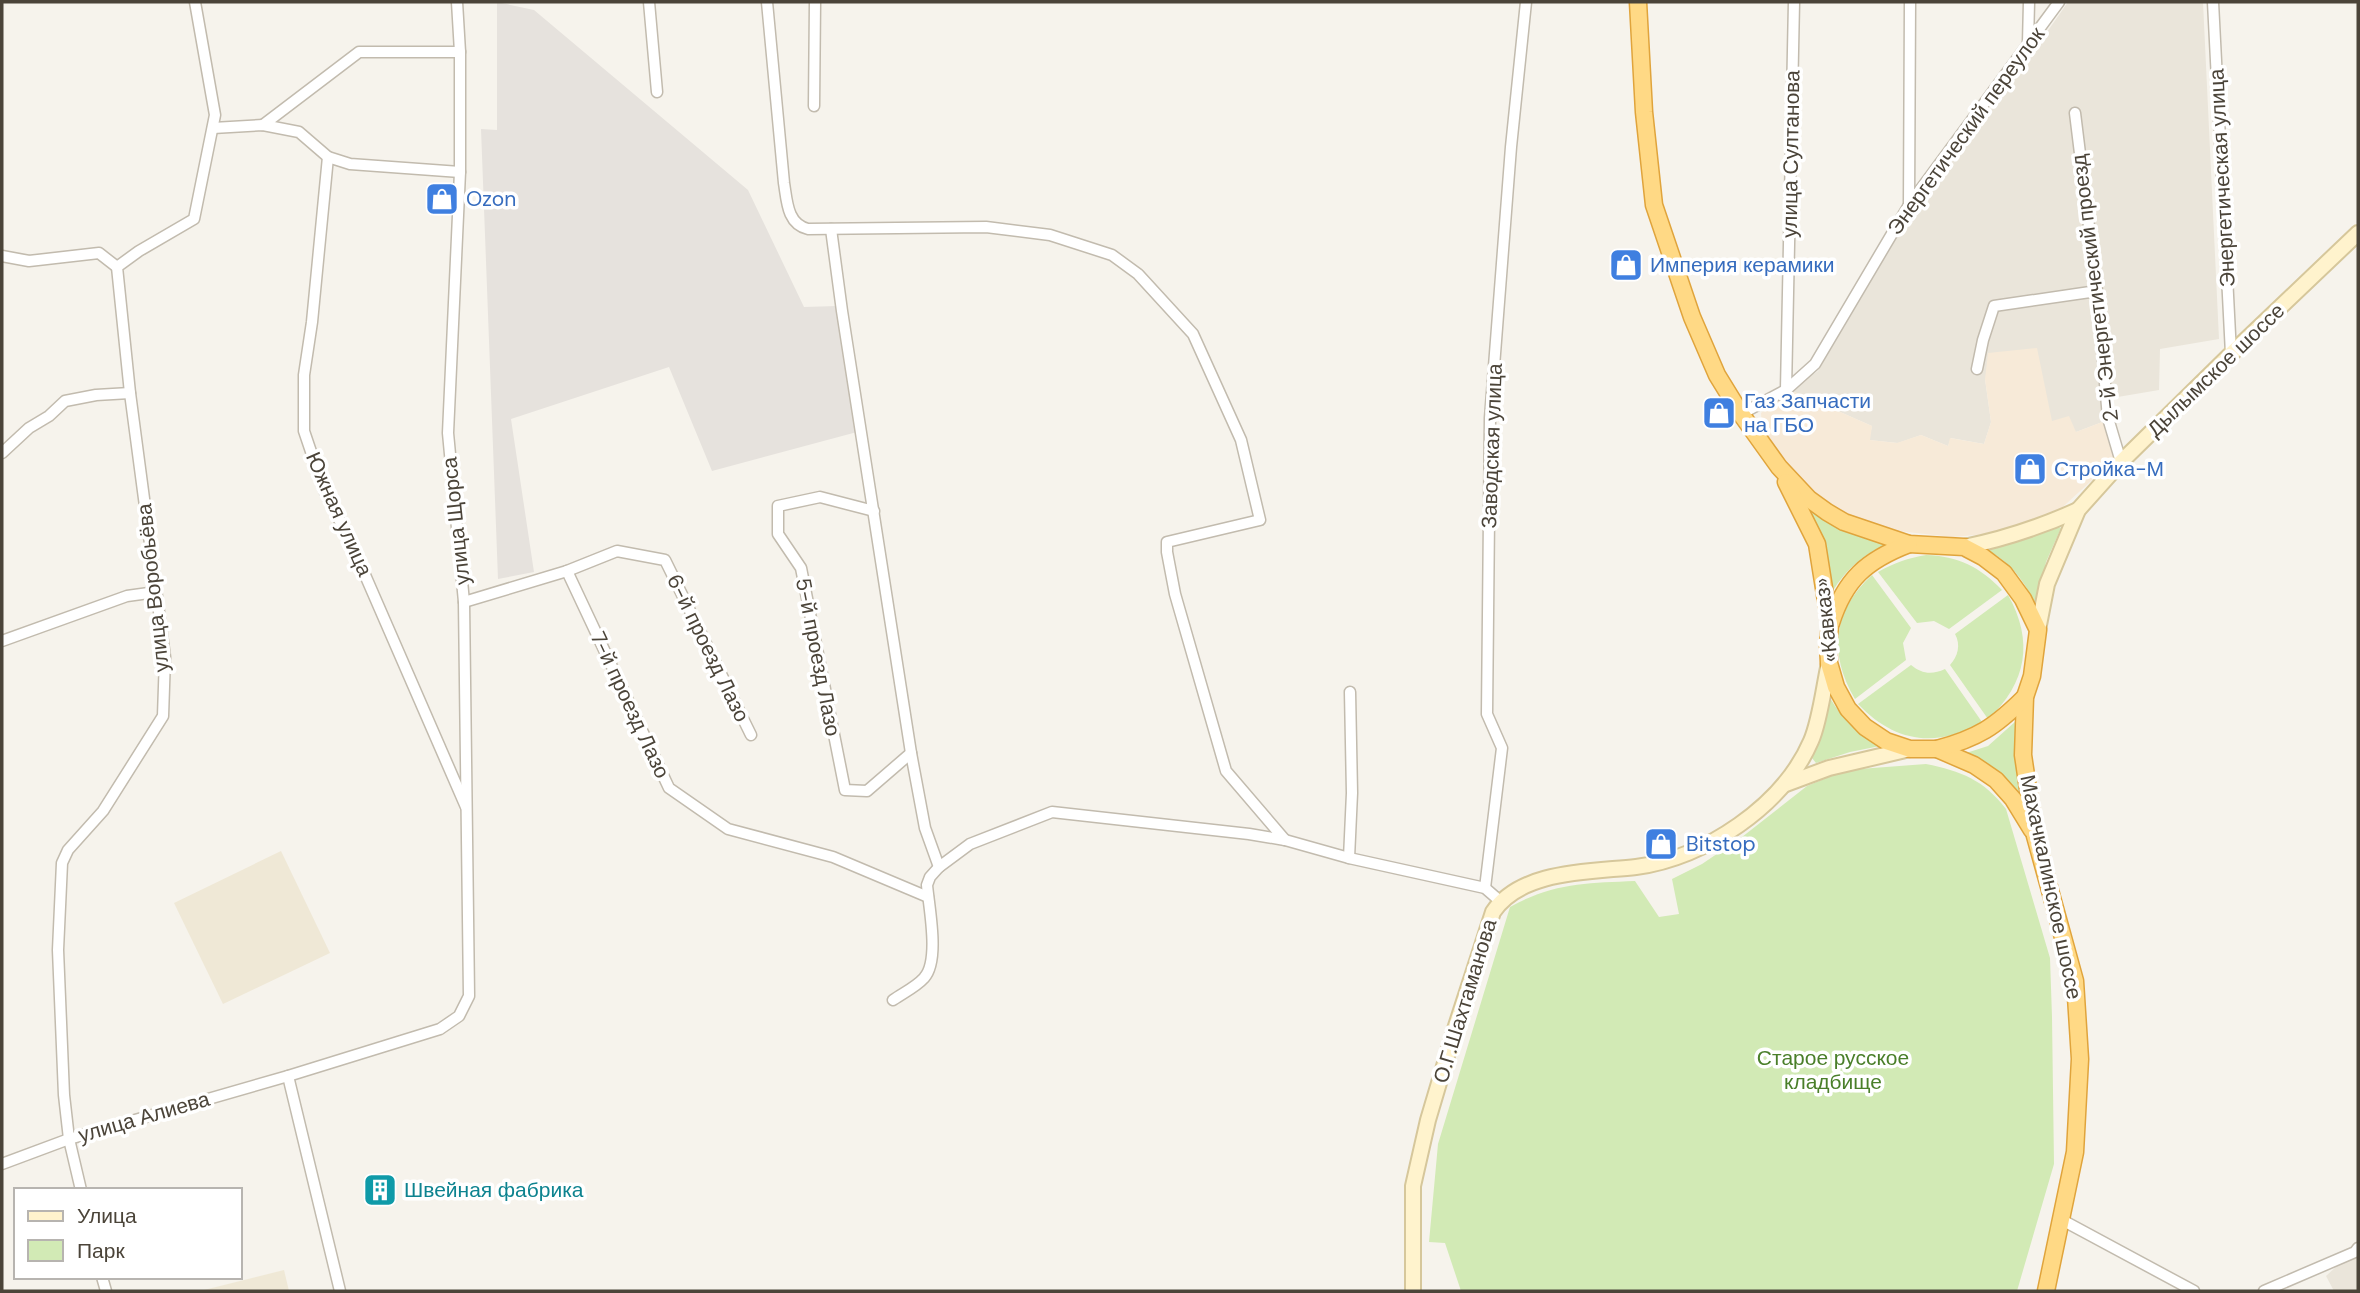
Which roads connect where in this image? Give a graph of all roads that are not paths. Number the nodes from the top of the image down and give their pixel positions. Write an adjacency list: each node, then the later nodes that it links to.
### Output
1 (195, 2): 19 (street)
2 (457, 2): 14 (street, улица Щорса)
3 (649, 2): 15 (street)
4 (767, 2): 23 (street)
5 (815, 2): 16 (street)
6 (1526, 2): 59 (street, Заводская улица)
7 (1638, 2): 32 (highway)
8 (1794, 2): 30 (street, улица Султанова)
9 (1910, 2): 22 (street)
10 (2029, 2): 13 (street)
11 (2059, 2): 13 (street, Энергетический переулок)
12 (2213, 2): 28 (street, Энергетическая улица)
13 (2028, 44): 22 (street, Энергетический переулок)
14 (460, 52): 18 (street); 21 (street, улица Щорса)
15 (657, 92)
16 (814, 106)
17 (2075, 113): 27 (street, 2-й Энергетический проезд)
18 (263, 125): 19 (street); 20 (street)
19 (213, 128): 26 (street)
20 (328, 157): 21 (street); 54 (street, Южная улица)
21 (460, 173): 42 (street, улица Щорса)
22 (1909, 205): 30 (street, Энергетический переулок)
23 (831, 229): 37 (street); 56 (street)
24 (2358, 233): 28 (main road, Дылымское шоссе)
25 (2, 256): 26 (street)
26 (117, 267): 31 (street, улица Воробьёва)
27 (2097, 291): 29 (street); 34 (street, 2-й Энергетический проезд)
28 (2231, 354): 34 (main road, Дылымское шоссе)
29 (1977, 369)
30 (1786, 390): 32 (street, Энергетический переулок)
31 (130, 393): 33 (street); 41 (street, улица Воробьёва)
32 (1741, 414): 35 (highway)
33 (2, 453)
34 (2121, 462): 36 (main road, Дылымское шоссе)
35 (1779, 467): 38 (highway); 43 (highway, «Кавказ»)
36 (2078, 510): 39 (main road); 44 (main road)
37 (874, 511): 52 (street); 52 (street, 5-й проезд Лазо)
38 (1909, 544): 39 (highway); 43 (highway)
39 (1964, 548): 44 (highway)
40 (567, 571): 42 (street); 49 (street, 6-й проезд Лазо); 60 (street, 7-й проезд Лазо)
41 (156, 592): 45 (street); 65 (street, улица Воробьёва)
42 (464, 602): 54 (street, улица Щорса)
43 (1830, 626): 46 (highway, «Кавказ»)
44 (2038, 630): 48 (highway, Махачкалинское шоссе)
45 (2, 641)
46 (1829, 663): 50 (highway, «Кавказ»); 53 (main road)
47 (1350, 692): 57 (street)
48 (2025, 697): 51 (highway); 55 (highway, Махачкалинское шоссе)
49 (751, 735)
50 (1910, 749): 51 (highway, «Кавказ»); 53 (main road)
51 (1937, 749): 55 (highway, «Кавказ»)
52 (911, 753): 58 (street)
53 (1786, 784): 61 (main road, О.Г.Шахтаманова)
54 (467, 812): 63 (street, улица Щорса)
55 (2035, 836): 68 (highway, Махачкалинское шоссе)
56 (1285, 840): 57 (street); 58 (street)
57 (1349, 858): 59 (street)
58 (939, 867): 60 (street)
59 (1485, 888): 61 (street)
60 (928, 897): 62 (street)
61 (1500, 901): 71 (main road, О.Г.Шахтаманова)
62 (893, 1000)
63 (440, 1029): 64 (street, улица Алиева)
64 (288, 1076): 65 (street, улица Алиева); 70 (street)
65 (69, 1139): 66 (street, улица Алиева); 67 (street, улица Воробьёва)
66 (2, 1164)
67 (81, 1188)
68 (2062, 1220): 72 (highway, Махачкалинское шоссе); 73 (street)
69 (2358, 1248): 74 (street)
70 (340, 1291)
71 (1413, 1291)
72 (2046, 1291)
73 (2194, 1291)
74 (2264, 1291)

